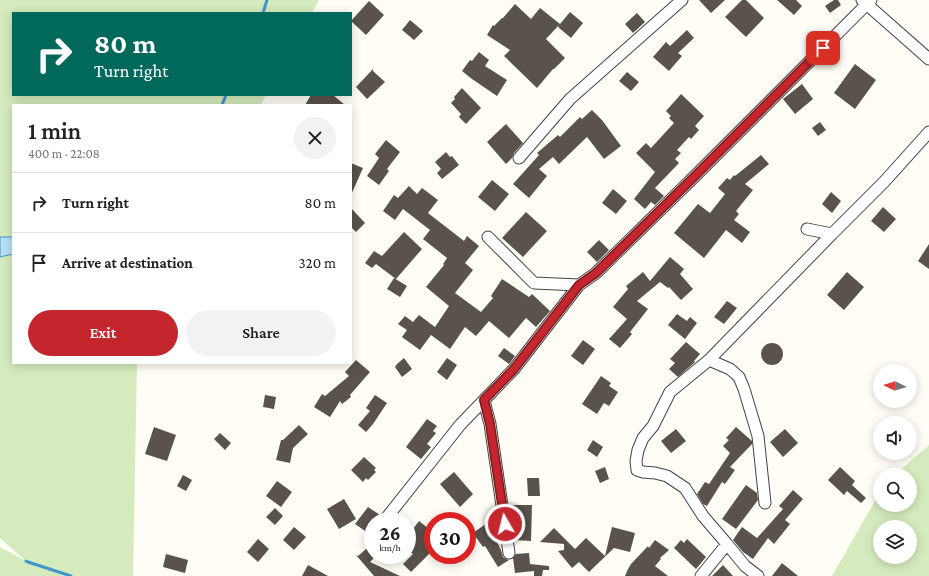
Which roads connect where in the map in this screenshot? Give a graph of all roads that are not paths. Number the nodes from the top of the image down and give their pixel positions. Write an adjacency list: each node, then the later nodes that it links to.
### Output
1 (682, 0): 5 (street)
2 (866, 2): 3 (street); 9 (street)
3 (929, 59)
4 (929, 132): 7 (street)
5 (519, 158)
6 (807, 228): 7 (street)
7 (832, 234): 10 (street)
8 (488, 237): 9 (street)
9 (579, 285): 11 (street)
10 (709, 360): 12 (street); 14 (street)
11 (484, 400): 13 (street); 15 (street)
12 (765, 503)
13 (391, 512)
14 (727, 544): 16 (street); 17 (street)
15 (509, 553)
16 (701, 576)
17 (758, 576)

